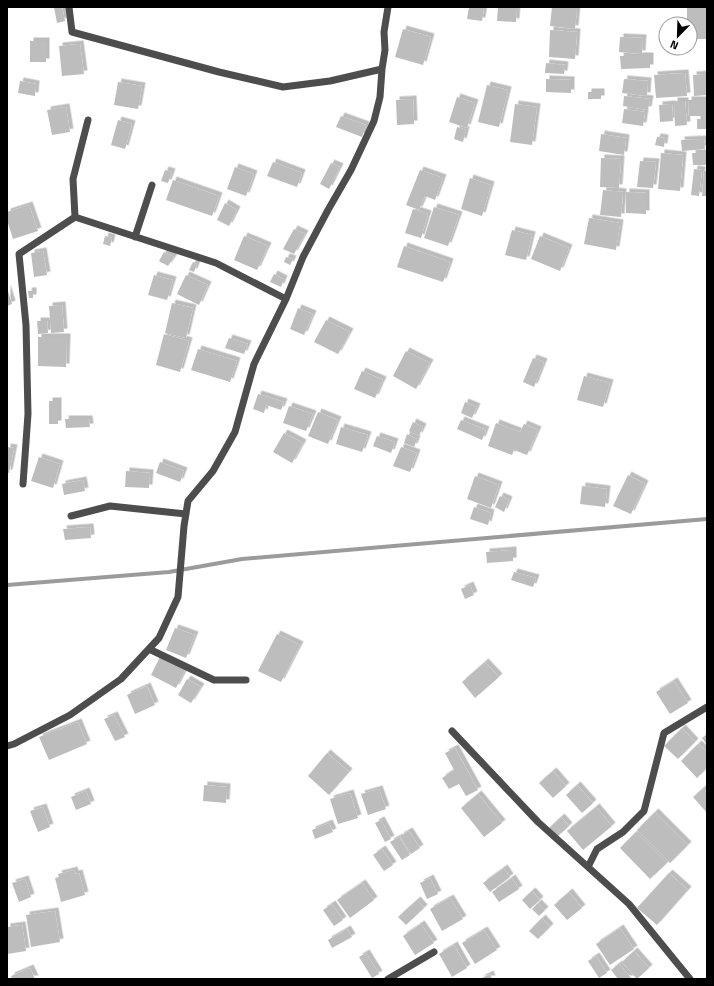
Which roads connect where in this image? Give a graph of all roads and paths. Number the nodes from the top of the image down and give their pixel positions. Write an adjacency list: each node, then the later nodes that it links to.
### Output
1 (69, 7): 3 (street)
2 (388, 7): 3 (street)
3 (382, 69): 8 (street)
4 (88, 120): 6 (street)
5 (152, 186): 7 (street)
6 (75, 218): 7 (street); 9 (street)
7 (135, 237): 8 (street)
8 (286, 299): 10 (street)
9 (24, 484)
10 (186, 514): 11 (street); 12 (street)
11 (71, 516)
12 (149, 649): 13 (street); 16 (street)
13 (246, 680)
14 (707, 707): 17 (street)
15 (452, 732): 17 (street)
16 (7, 746)
17 (588, 867): 20 (street)
18 (434, 952): 19 (street)
19 (388, 979)
20 (690, 979)

